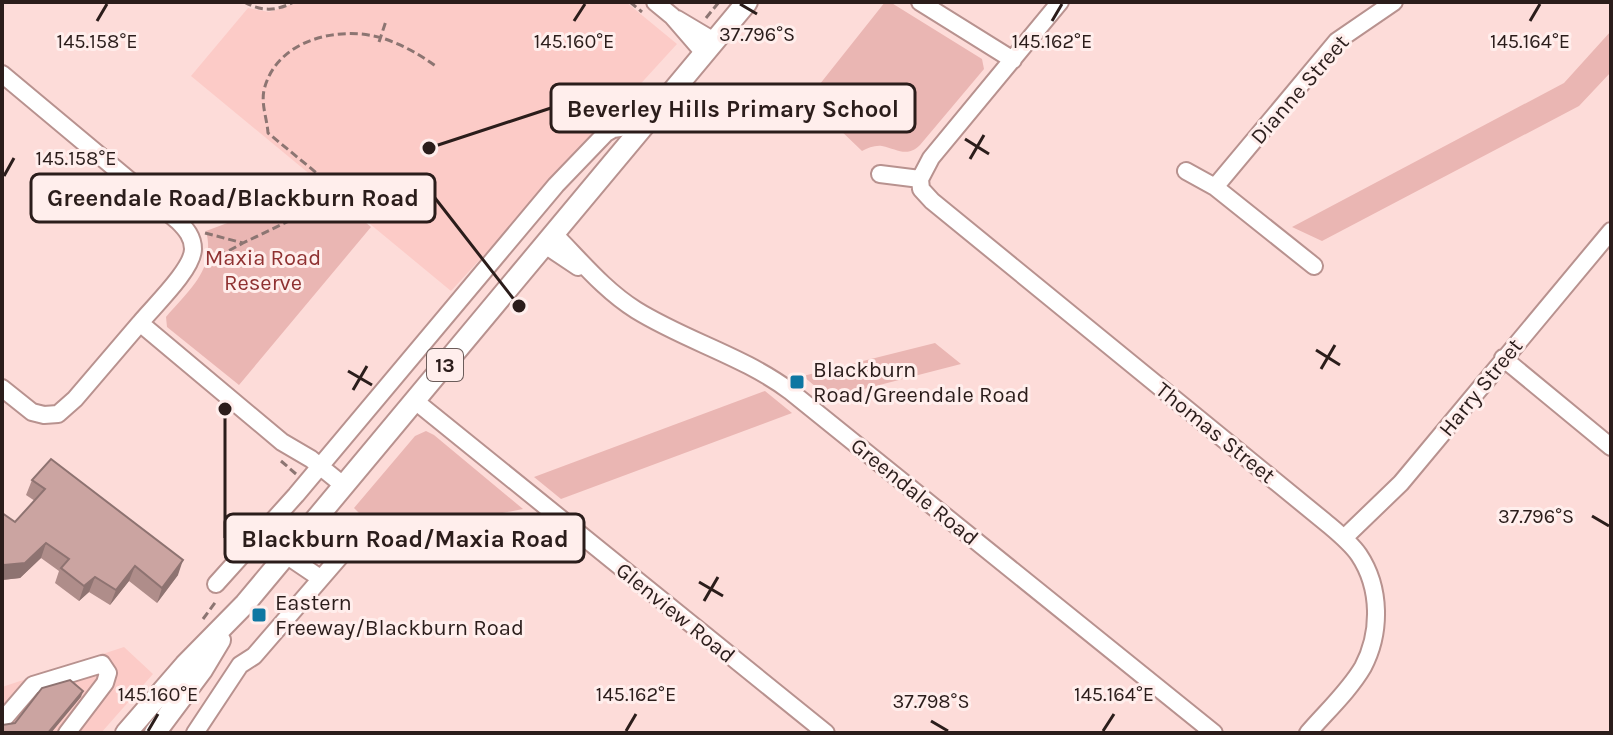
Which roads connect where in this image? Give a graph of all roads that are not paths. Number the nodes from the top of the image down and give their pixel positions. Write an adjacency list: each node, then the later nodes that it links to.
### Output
1 (655, 2): 6 (street)
2 (747, 2): 6 (main road, 13)
3 (920, 2): 7 (street)
4 (1060, 2): 7 (street)
5 (1394, 2): 13 (street, Dianne Street)
6 (709, 47): 9 (main road, 13)
7 (1013, 60): 12 (street)
8 (2, 74): 17 (street)
9 (646, 124): 15 (main road, 13); 22 (street)
10 (1186, 171): 13 (street)
11 (880, 174): 12 (street)
12 (920, 179): 25 (street, Thomas Street)
13 (1215, 187): 16 (street)
14 (1611, 231): 18 (street, Harry Street)
15 (550, 239): 20 (main road, 13); 36 (street, Greendale Road)
16 (1314, 266)
17 (140, 323): 19 (street); 22 (street)
18 (1503, 358): 21 (street); 25 (street, Harry Street)
19 (2, 388)
20 (414, 400): 23 (main road, 13); 35 (street, Glenview Road)
21 (1611, 447)
22 (313, 475): 23 (street); 28 (street)
23 (339, 490): 26 (main road, 13)
24 (369, 523): 27 (street)
25 (1344, 538): 37 (street, Thomas Street)
26 (286, 555): 27 (street); 29 (main road, 13)
27 (320, 578): 34 (street)
28 (218, 590)
29 (235, 616): 32 (main road, 13); 33 (main road, 13)
30 (2, 721): 31 (street)
31 (67, 733)
32 (126, 733)
33 (155, 733)
34 (195, 733)
35 (826, 733)
36 (1214, 733)
37 (1308, 733)

